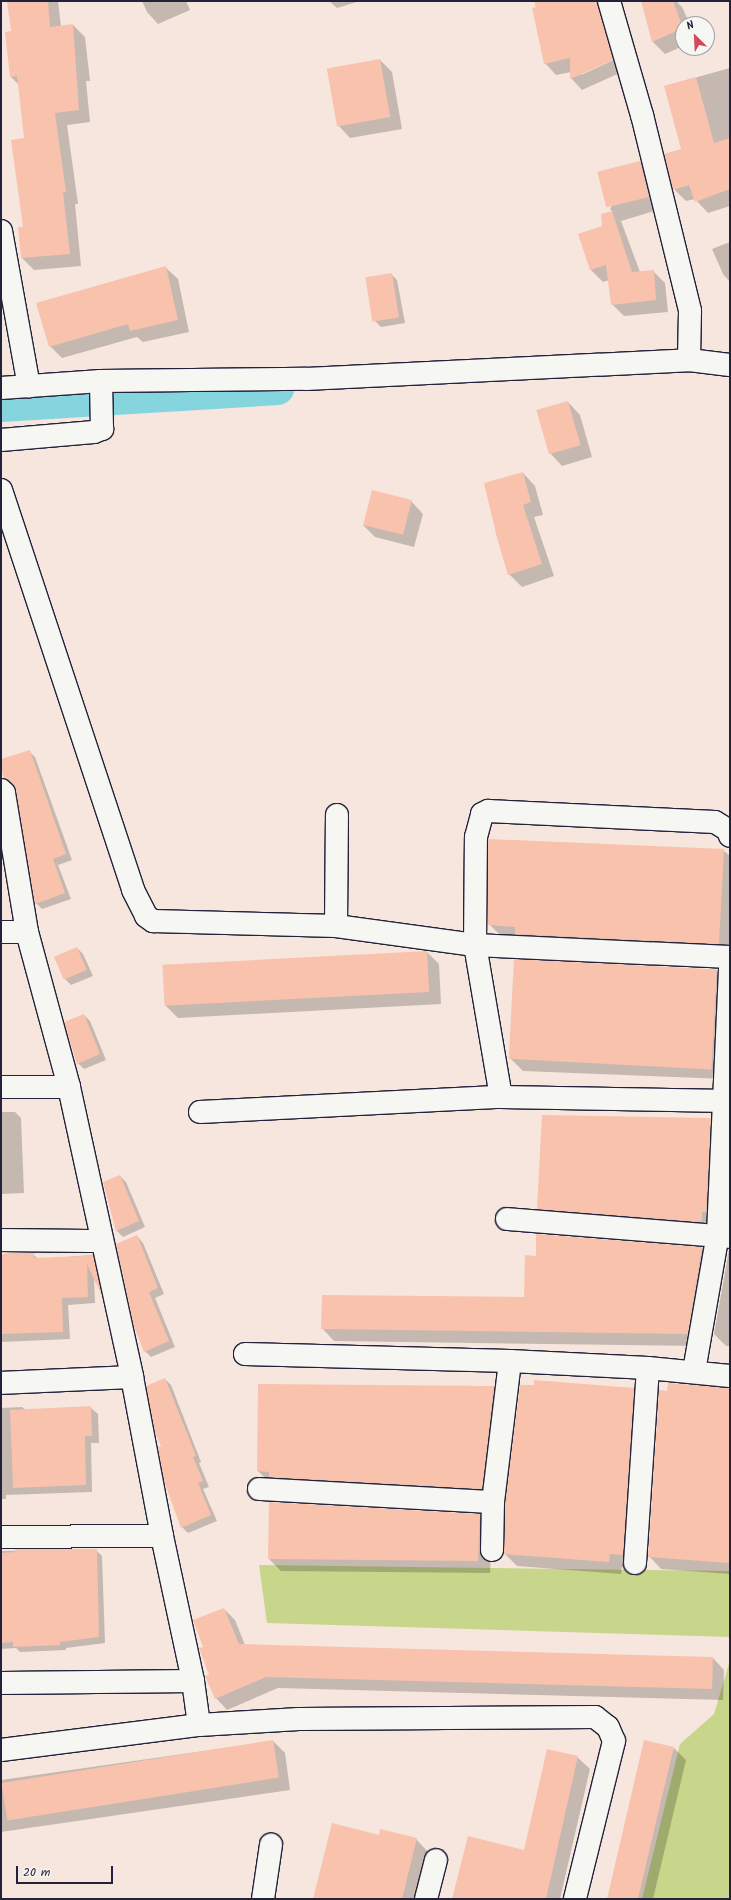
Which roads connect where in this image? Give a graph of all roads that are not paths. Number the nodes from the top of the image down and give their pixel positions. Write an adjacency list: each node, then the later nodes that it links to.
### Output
1 (609, 1): 3 (street)
2 (1, 231): 6 (street)
3 (689, 360): 4 (street); 5 (street)
4 (730, 366)
5 (101, 386): 6 (street); 8 (street)
6 (29, 387): 7 (street)
7 (1, 388)
8 (1, 440)
9 (1, 490): 13 (street)
10 (1, 790): 15 (street)
11 (337, 815): 13 (street)
12 (730, 836): 16 (street)
13 (336, 926): 16 (street)
14 (1, 932): 15 (street)
15 (27, 932): 18 (street)
16 (475, 945): 17 (street); 20 (street)
17 (730, 969): 21 (street)
18 (69, 1086): 19 (street); 26 (street)
19 (1, 1087)
20 (501, 1097): 21 (street); 22 (street)
21 (727, 1100): 24 (street)
22 (200, 1112)
23 (507, 1219): 24 (street)
24 (724, 1235): 30 (street)
25 (1, 1240): 26 (street)
26 (102, 1241): 32 (street)
27 (245, 1354): 28 (street)
28 (510, 1361): 29 (street); 35 (street)
29 (648, 1368): 30 (street); 39 (street)
30 (694, 1371): 31 (street)
31 (730, 1376)
32 (132, 1378): 33 (street); 36 (street)
33 (1, 1383)
34 (260, 1489): 35 (street)
35 (493, 1502): 38 (street)
36 (162, 1536): 37 (street); 40 (street)
37 (1, 1537)
38 (492, 1550)
39 (635, 1563)
40 (193, 1681): 41 (street); 42 (street)
41 (1, 1683)
42 (199, 1726): 43 (street); 48 (street)
43 (1, 1750)
44 (271, 1845): 46 (street)
45 (436, 1860): 47 (street)
46 (263, 1899)
47 (426, 1899)
48 (574, 1899)

